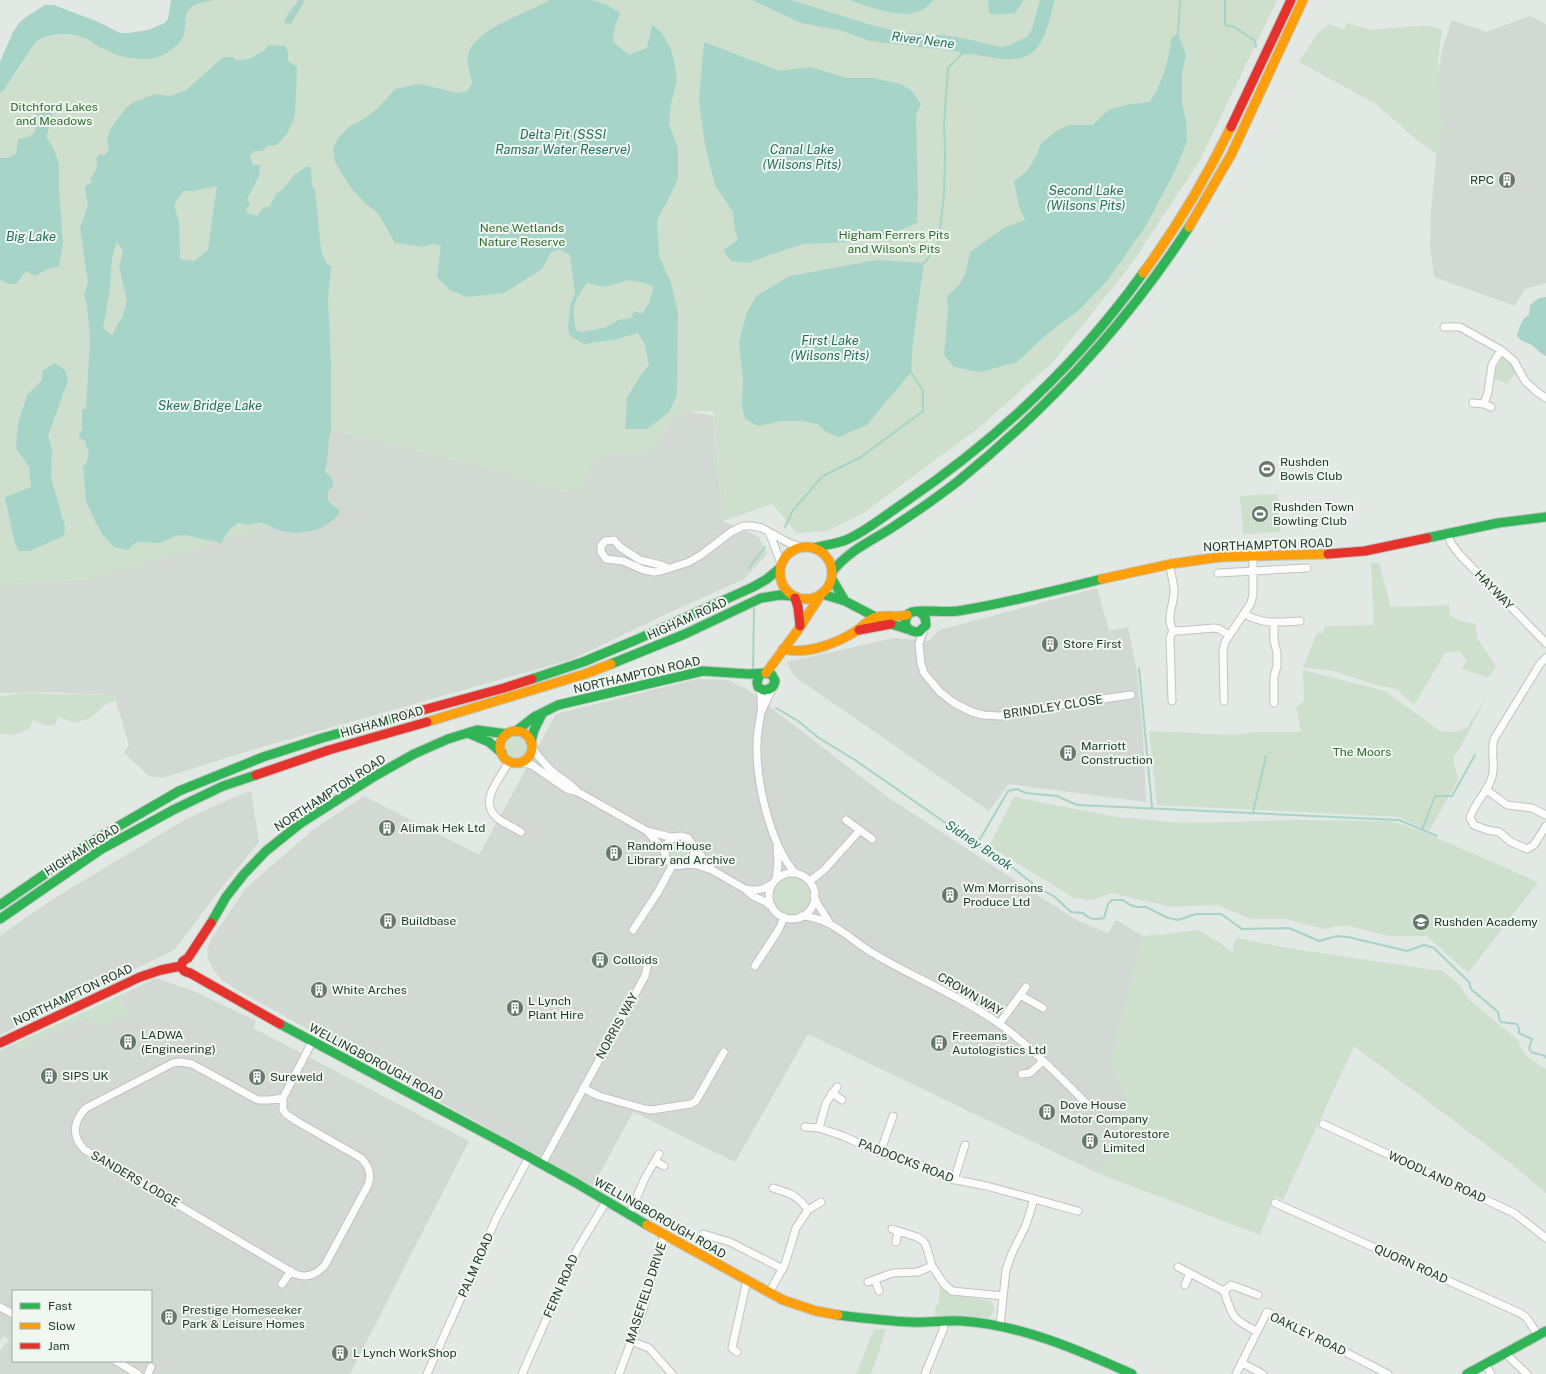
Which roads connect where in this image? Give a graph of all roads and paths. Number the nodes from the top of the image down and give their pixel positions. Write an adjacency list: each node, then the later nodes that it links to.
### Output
1 (1291, 0): 12 (main road)
2 (1303, 0): 21 (main road)
3 (1444, 328): 4 (street)
4 (1501, 350): 5 (street); 6 (street)
5 (1546, 398)
6 (1473, 403)
7 (1546, 517): 9 (main road, NORTHAMPTON ROAD)
8 (769, 532): 11 (street); 16 (street); 17 (street)
9 (1447, 533): 13 (main road, NORTHAMPTON ROAD); 39 (street, HAYWAY)
10 (620, 547): 14 (street); 14 (street); 17 (street)
11 (801, 547): 12 (main road); 16 (main road)
12 (814, 548): 21 (main road)
13 (1253, 555): 15 (main road, NORTHAMPTON ROAD); 19 (street)
14 (615, 559): 17 (street)
15 (1169, 564): 26 (main road, NORTHAMPTON ROAD); 37 (street)
16 (780, 566): 23 (main road); 80 (main road, HIGHAM ROAD)
17 (668, 568)
18 (1307, 568): 19 (street)
19 (1253, 571): 20 (street); 27 (street)
20 (1218, 573)
21 (832, 575): 22 (main road); 24 (main road)
22 (821, 595): 23 (main road); 24 (main road); 33 (main road)
23 (793, 597): 33 (main road); 84 (main road, HIGHAM ROAD)
24 (845, 601): 29 (main road)
25 (920, 612): 26 (main road, NORTHAMPTON ROAD); 28 (main road); 34 (main road)
26 (944, 612): 34 (main road, NORTHAMPTON ROAD)
27 (1244, 614): 31 (street); 38 (street)
28 (907, 615): 29 (main road); 36 (main road)
29 (876, 617): 32 (main road); 35 (main road)
30 (1300, 621): 31 (street)
31 (1274, 622): 50 (street)
32 (892, 624): 35 (main road); 36 (main road)
33 (800, 626): 41 (main road)
34 (925, 626): 36 (main road); 40 (street, BRINDLEY CLOSE)
35 (856, 630): 41 (main road)
36 (909, 630): 40 (street)
37 (1173, 630): 38 (street); 48 (street)
38 (1229, 636): 49 (street)
39 (1546, 643)
40 (920, 644): 47 (street, BRINDLEY CLOSE)
41 (783, 649): 43 (main road)
42 (1546, 658): 59 (street)
43 (766, 674): 44 (main road, NORTHAMPTON ROAD); 45 (main road); 46 (main road)
44 (741, 675): 45 (main road, NORTHAMPTON ROAD); 52 (main road, NORTHAMPTON ROAD)
45 (759, 687): 46 (main road); 51 (street)
46 (773, 687): 51 (street)
47 (1131, 695)
48 (1172, 701)
49 (1224, 701)
50 (1274, 703)
51 (761, 712): 69 (street)
52 (542, 714): 53 (main road, NORTHAMPTON ROAD); 55 (main road)
53 (511, 732): 54 (main road, NORTHAMPTON ROAD); 55 (main road); 56 (main road)
54 (468, 734): 56 (main road); 88 (main road, NORTHAMPTON ROAD)
55 (532, 745): 58 (main road); 60 (street)
56 (502, 753): 57 (main road)
57 (510, 761): 58 (main road); 66 (street)
58 (521, 762): 60 (street)
59 (1487, 790): 61 (street); 63 (street)
60 (578, 792): 65 (street)
61 (1546, 815)
62 (846, 820): 64 (street)
63 (1546, 826)
64 (860, 830): 68 (street); 77 (street)
65 (647, 831): 67 (street); 71 (street)
66 (522, 832)
67 (676, 837): 70 (street); 71 (street)
68 (872, 839)
69 (777, 845): 75 (street); 76 (street)
70 (694, 847): 73 (street); 74 (street)
71 (665, 852): 72 (street)
72 (673, 864): 73 (street); 86 (street)
73 (687, 864): 74 (street)
74 (712, 870): 78 (street)
75 (795, 873): 76 (street); 77 (street)
76 (774, 881): 78 (street); 81 (street)
77 (810, 881): 79 (street)
78 (745, 889): 81 (street)
79 (814, 896): 82 (street); 85 (street, CROWN WAY)
80 (0, 905)
81 (772, 907): 83 (street)
82 (802, 916): 83 (street); 85 (street, CROWN WAY)
83 (784, 917): 90 (street)
84 (0, 919)
85 (829, 922): 94 (street, CROWN WAY)
86 (633, 930)
87 (648, 963): 100 (street, NORRIS WAY)
88 (193, 965): 89 (main road, WELLINGBOROUGH ROAD); 95 (main road, WELLINGBOROUGH ROAD)
89 (181, 966): 96 (main road, NORTHAMPTON ROAD)
90 (755, 966)
91 (1026, 987): 92 (street)
92 (1020, 995): 93 (street); 94 (street)
93 (1043, 1008)
94 (999, 1024): 98 (street, CROWN WAY)
95 (312, 1042): 101 (street); 111 (main road, WELLINGBOROUGH ROAD)
96 (0, 1044)
97 (724, 1052): 100 (street)
98 (1043, 1061): 99 (street); 103 (street, CROWN WAY)
99 (1022, 1074)
100 (583, 1088): 113 (street, NORRIS WAY)
101 (283, 1098): 131 (street, SANDERS LODGE); 131 (street, SANDERS LODGE)
102 (842, 1100): 107 (street)
103 (1086, 1103)
104 (892, 1116): 109 (street)
105 (1323, 1124): 126 (street, WOODLAND ROAD)
106 (805, 1127): 107 (street, PADDOCKS ROAD)
107 (819, 1128): 109 (street, PADDOCKS ROAD)
108 (965, 1145): 115 (street)
109 (880, 1153): 115 (street, PADDOCKS ROAD)
110 (659, 1154): 112 (street)
111 (529, 1157): 113 (main road, WELLINGBOROUGH ROAD); 155 (street, PALM ROAD)
112 (655, 1161): 114 (street); 123 (street)
113 (542, 1164): 118 (main road, WELLINGBOROUGH ROAD)
114 (664, 1166)
115 (954, 1180): 117 (street, PADDOCKS ROAD)
116 (772, 1188): 121 (street)
117 (1034, 1199): 122 (street, PADDOCKS ROAD); 140 (street)
118 (606, 1202): 123 (main road, WELLINGBOROUGH ROAD); 156 (street, FERN ROAD)
119 (821, 1202): 121 (street)
120 (1275, 1203): 147 (street, QUORN ROAD)
121 (808, 1210): 130 (street)
122 (1078, 1211)
123 (629, 1215): 125 (main road, WELLINGBOROUGH ROAD)
124 (703, 1234): 130 (street)
125 (665, 1235): 133 (main road, WELLINGBOROUGH ROAD); 148 (street, MASEFIELD DRIVE)
126 (1546, 1238)
127 (896, 1242): 128 (street)
128 (932, 1266): 136 (street); 140 (street)
129 (1178, 1267): 132 (street)
130 (783, 1269): 138 (street)
131 (291, 1271): 134 (street)
132 (1190, 1273): 135 (street); 137 (street)
133 (746, 1280): 138 (main road, WELLINGBOROUGH ROAD); 149 (street)
134 (282, 1284)
135 (1185, 1285)
136 (879, 1291)
137 (1224, 1291): 139 (street); 145 (street)
138 (769, 1293): 143 (main road, WELLINGBOROUGH ROAD)
139 (1258, 1295)
140 (1003, 1296): 144 (street)
141 (0, 1307): 142 (street)
142 (12, 1313)
143 (945, 1321): 144 (main road, WELLINGBOROUGH ROAD); 159 (street)
144 (1000, 1326): 160 (main road, WELLINGBOROUGH ROAD)
145 (1256, 1331): 152 (street, OAKLEY ROAD); 163 (street, OAKLEY ROAD)
146 (1546, 1331): 147 (main road)
147 (1538, 1336): 150 (main road)
148 (631, 1341): 157 (street, MASEFIELD DRIVE); 158 (street)
149 (737, 1352)
150 (1505, 1353): 153 (main road); 166 (street)
151 (118, 1362): 154 (street)
152 (1242, 1363): 161 (street, OAKLEY ROAD); 162 (street)
153 (1485, 1364): 164 (main road); 165 (street)
154 (138, 1374)
155 (427, 1374)
156 (522, 1374)
157 (619, 1374)
158 (672, 1374)
159 (925, 1374)
160 (1132, 1374)
161 (1236, 1374)
162 (1263, 1374)
163 (1388, 1374)
164 (1467, 1374)
165 (1491, 1374)
166 (1528, 1374)

